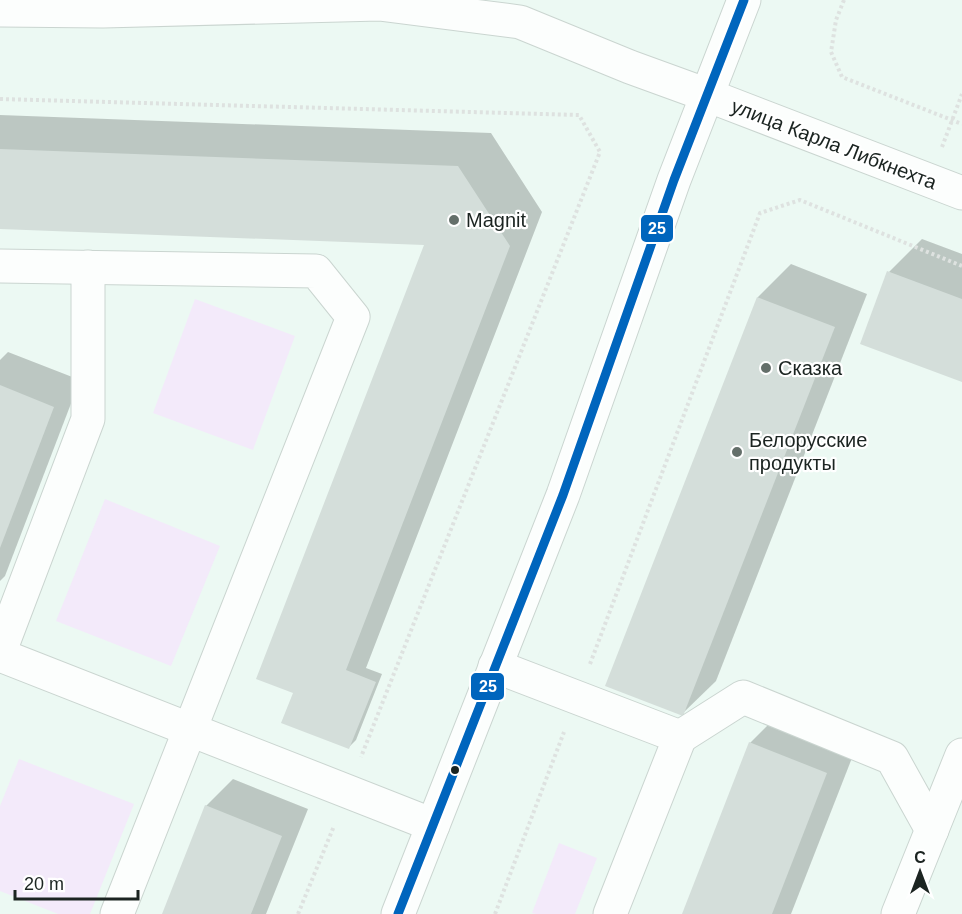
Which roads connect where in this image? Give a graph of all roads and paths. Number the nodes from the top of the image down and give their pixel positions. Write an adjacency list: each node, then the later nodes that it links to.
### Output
1 (744, 0): 7 (main road)
2 (844, 0): 9 (path)
3 (103, 6): 4 (main road, улица Карла Либкнехта); 5 (main road, улица Карла Либкнехта)
4 (0, 10)
5 (521, 11): 7 (main road, улица Карла Либкнехта)
6 (962, 94): 9 (path)
7 (707, 95): 11 (main road, улица Карла Либкнехта); 17 (main road)
8 (0, 99): 22 (path)
9 (952, 120): 10 (path); 11 (path)
10 (962, 124)
11 (929, 181): 12 (main road, улица Карла Либкнехта)
12 (962, 193)
13 (0, 266): 15 (main road)
14 (962, 266): 18 (path)
15 (88, 267): 16 (main road); 19 (main road)
16 (0, 653): 19 (main road)
17 (495, 666): 18 (main road); 23 (main road)
18 (576, 699): 20 (main road); 28 (path)
19 (189, 729): 22 (main road); 25 (main road)
20 (680, 737): 24 (main road); 29 (main road)
21 (962, 755): 24 (main road)
22 (348, 792): 23 (main road); 26 (path)
23 (433, 825): 27 (main road)
24 (932, 830): 30 (main road)
25 (117, 914)
26 (298, 914)
27 (398, 914)
28 (495, 914)
29 (609, 914)
30 (898, 914)

